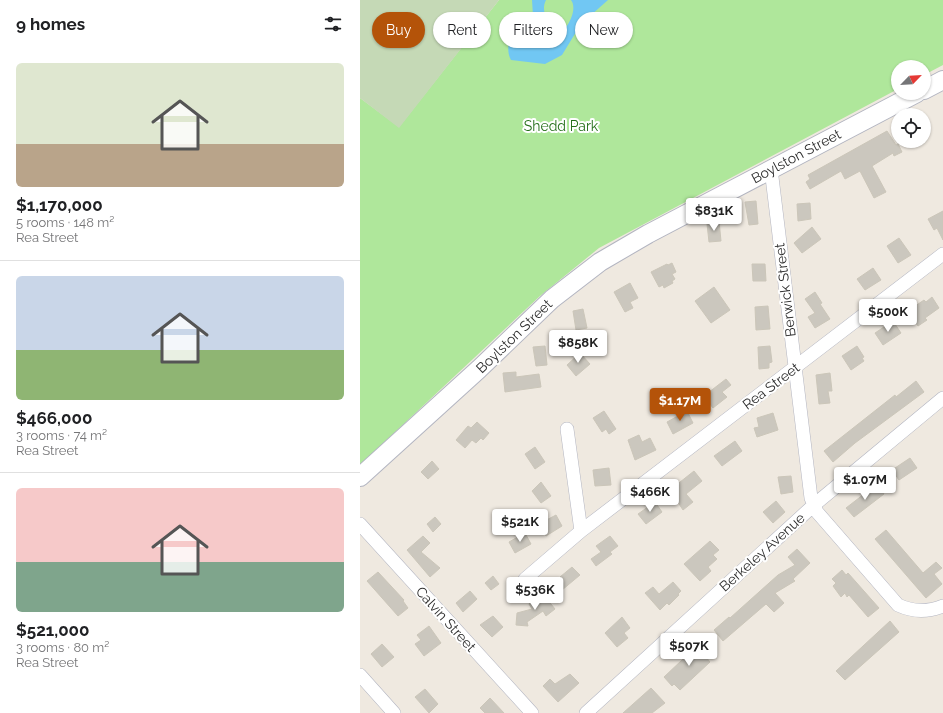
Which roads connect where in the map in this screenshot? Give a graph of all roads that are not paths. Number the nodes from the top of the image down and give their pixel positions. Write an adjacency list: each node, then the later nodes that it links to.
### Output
1 (943, 80): 2 (main road)
2 (931, 86)
3 (904, 100): 4 (main road, Boylston Street)
4 (771, 169): 6 (street, Berwick Street); 9 (main road, Boylston Street)
5 (943, 254): 6 (street, Rea Street)
6 (794, 369): 10 (street, Berwick Street); 12 (street, Rea Street)
7 (943, 398): 10 (street, Berkeley Avenue)
8 (567, 429): 12 (street)
9 (360, 476)
10 (814, 505): 14 (street); 18 (street, Berkeley Avenue)
11 (360, 524): 17 (street, Calvin Street)
12 (581, 532): 13 (street, Rea Street)
13 (525, 579)
14 (943, 606)
15 (360, 675): 16 (street)
16 (394, 713)
17 (532, 713)
18 (586, 713)

